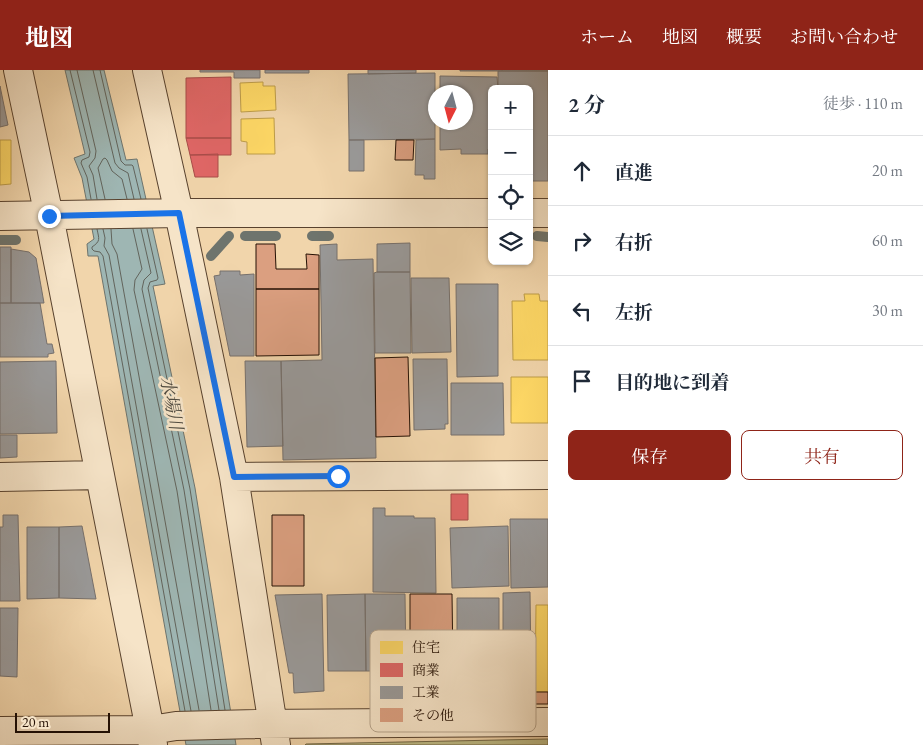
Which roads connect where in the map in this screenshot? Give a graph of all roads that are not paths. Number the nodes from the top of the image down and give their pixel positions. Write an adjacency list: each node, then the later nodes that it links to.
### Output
1 (18, 70): 8 (street)
2 (147, 70): 3 (street)
3 (171, 213): 4 (street); 8 (street); 12 (street)
4 (488, 213)
5 (533, 213): 6 (street)
6 (548, 213)
7 (0, 216): 8 (street)
8 (62, 216): 9 (street)
9 (100, 475): 11 (street); 16 (street)
10 (548, 475): 12 (street)
11 (0, 477)
12 (234, 477): 15 (street)
13 (370, 728): 15 (street)
14 (0, 731): 16 (street)
15 (269, 731): 16 (street)
16 (160, 734)

